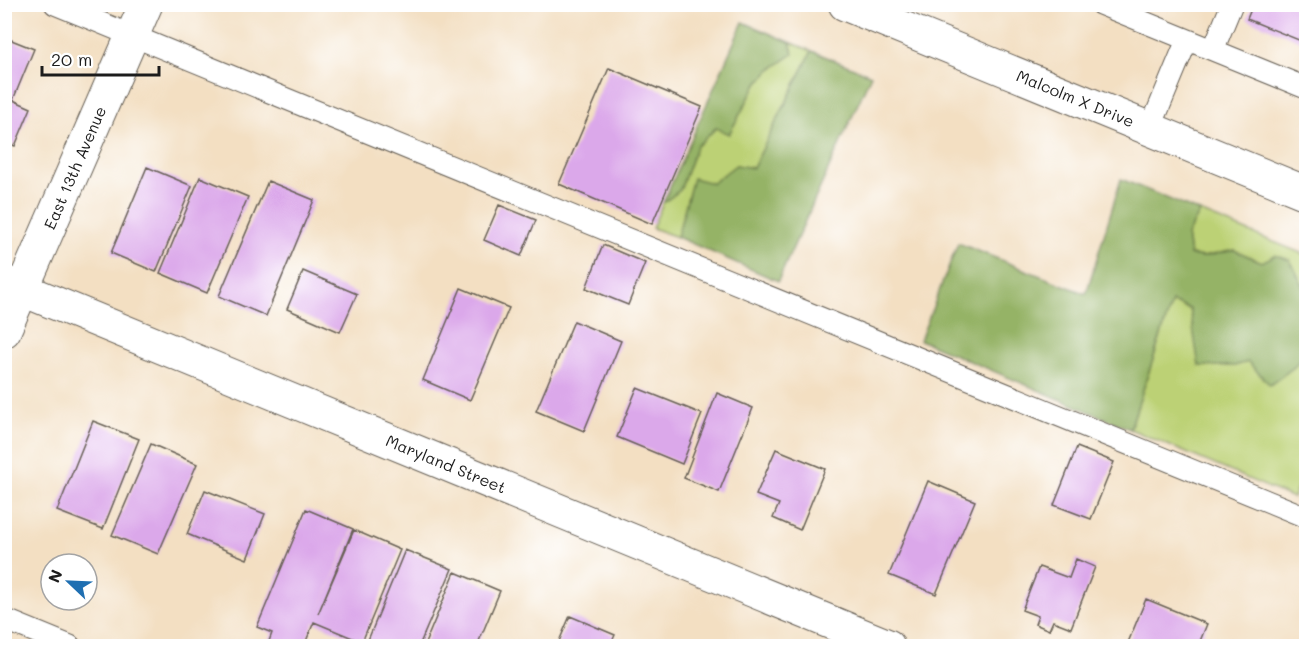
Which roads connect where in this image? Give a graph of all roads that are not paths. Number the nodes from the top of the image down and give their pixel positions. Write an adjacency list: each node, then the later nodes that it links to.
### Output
1 (55, 4): 7 (lane)
2 (146, 4): 7 (street, East 13th Avenue)
3 (845, 4): 6 (street, Malcolm X Drive)
4 (1100, 4): 8 (lane)
5 (1232, 4): 9 (lane)
6 (883, 12): 11 (street, Malcolm X Drive)
7 (132, 37): 13 (street, East 13th Avenue); 15 (lane)
8 (1187, 40): 9 (lane); 11 (lane)
9 (1213, 50): 10 (lane)
10 (1306, 88)
11 (1150, 129): 12 (street, Malcolm X Drive)
12 (1306, 193)
13 (13, 286): 14 (street, East 13th Avenue); 18 (street, Maryland Street)
14 (4, 331)
15 (1306, 517)
16 (4, 619): 17 (lane)
17 (70, 646)
18 (888, 646)

